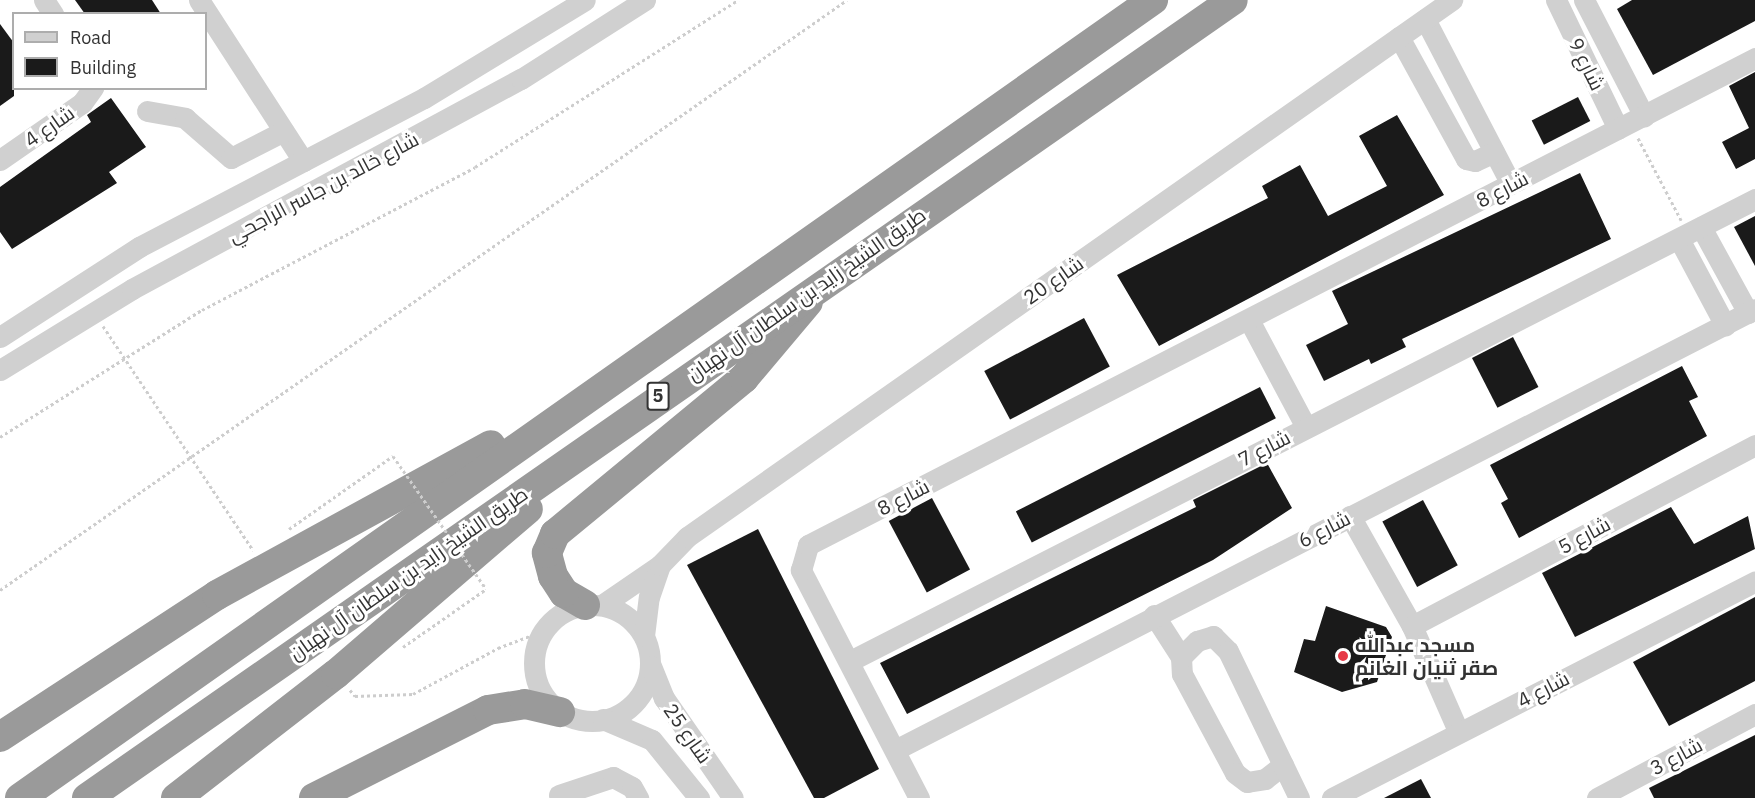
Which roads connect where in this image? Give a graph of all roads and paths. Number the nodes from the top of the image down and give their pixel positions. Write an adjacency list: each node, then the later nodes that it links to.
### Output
1 (585, 0): 13 (street, شارع خالد بن جاسر الراجحي)
2 (645, 0): 15 (street, شارع خالد بن جاسر الراجحي)
3 (738, 0): 36 (path)
4 (847, 0): 43 (path)
5 (1153, 0): 38 (highway, طريق الشيخ زايد بن سلطان آل نهيان / 5)
6 (1233, 0): 29 (highway, طريق الشيخ زايد بن سلطان آل نهيان / 5)
7 (1452, 0): 11 (street, شارع 20)
8 (1556, 0): 19 (street, شارع 9)
9 (1589, 2): 19 (street, شارع 9)
10 (207, 12): 21 (street)
11 (1425, 19): 12 (street, شارع 20); 22 (street)
12 (1399, 37): 22 (street); 47 (street, شارع 20)
13 (518, 43): 15 (street); 17 (street, شارع خالد بن جاسر الراجحي)
14 (1755, 58): 19 (street, شارع 8)
15 (521, 79): 20 (street, شارع خالد بن جاسر الراجحي)
16 (92, 90): 23 (street, شارع 4)
17 (424, 98): 20 (street); 24 (street, شارع خالد بن جاسر الراجحي)
18 (147, 111): 21 (street)
19 (1631, 123): 25 (street, شارع 8); 27 (path)
20 (440, 125): 30 (street, شارع خالد بن جاسر الراجحي)
21 (284, 131): 24 (street)
22 (1494, 152): 25 (street)
23 (0, 160)
24 (303, 161): 28 (street, شارع خالد بن جاسر الراجحي)
25 (1511, 184): 33 (street, شارع 8)
26 (1755, 199): 27 (street, شارع 7)
27 (1690, 233): 31 (street); 34 (street); 40 (street, شارع 7)
28 (112, 264): 30 (street); 35 (street, شارع خالد بن جاسر الراجحي)
29 (821, 283): 39 (highway, طريق الشيخ زايد بن سلطان آل نهيان / 5); 50 (highway)
30 (132, 289): 32 (street, شارع خالد بن جاسر الراجحي)
31 (1751, 311): 34 (street, شارع 6)
32 (94, 312): 36 (path); 37 (street, شارع خالد بن جاسر الراجحي)
33 (1249, 320): 40 (street); 57 (street, شارع 8)
34 (1725, 325): 44 (street, شارع 6)
35 (0, 337)
36 (124, 358): 41 (path); 43 (path)
37 (0, 370)
38 (610, 381): 64 (highway); 68 (highway, طريق الشيخ زايد بن سلطان آل نهيان / 5)
39 (633, 414): 69 (highway, طريق الشيخ زايد بن سلطان آل نهيان / 5); 70 (highway)
40 (1306, 427): 57 (street, شارع 7)
41 (0, 437)
42 (1755, 445): 52 (street, شارع 5)
43 (189, 458): 46 (path); 49 (path)
44 (1350, 516): 51 (street, شارع 6); 52 (street)
45 (282, 533): 55 (path, bridge)
46 (264, 546)
47 (660, 566): 50 (street, شارع 20); 54 (street, شارع 20)
48 (1755, 582): 63 (street, شارع 4)
49 (0, 590)
50 (594, 605): 53 (street); 54 (street)
51 (1154, 615): 56 (street); 65 (street, شارع 6)
52 (1412, 626): 63 (street)
53 (543, 631): 59 (path); 60 (street)
54 (644, 636): 58 (street)
55 (394, 654)
56 (1182, 657): 66 (street); 66 (street)
57 (850, 661): 65 (street, شارع 8)
58 (651, 666): 62 (street); 74 (street, شارع 25)
59 (357, 680)
60 (560, 711): 62 (street); 71 (highway)
61 (1755, 714): 78 (street, شارع 3)
62 (603, 719): 73 (street, شارع 25)
63 (1458, 731): 77 (street, شارع 4)
64 (0, 737)
65 (895, 750): 75 (street, شارع 8)
66 (1283, 765): 76 (street)
67 (560, 797): 72 (street)
68 (20, 798)
69 (87, 798)
70 (176, 798)
71 (314, 798)
72 (638, 798)
73 (699, 798)
74 (733, 798)
75 (919, 798)
76 (1299, 798)
77 (1332, 798)
78 (1597, 798)

